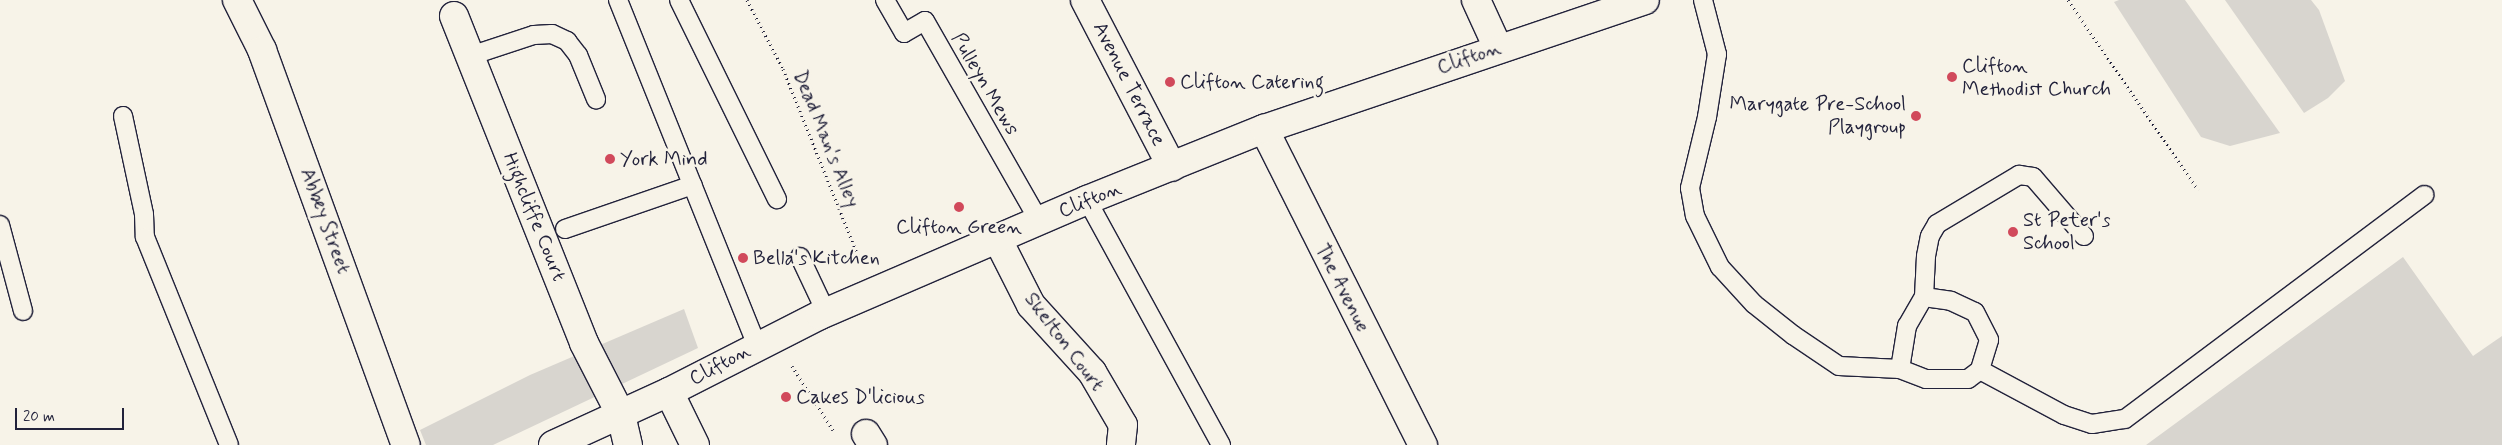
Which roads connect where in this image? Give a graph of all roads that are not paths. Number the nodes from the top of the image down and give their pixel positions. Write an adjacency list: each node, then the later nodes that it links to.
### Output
1 (237, 0): 35 (street, Abbey Street)
2 (618, 0): 16 (lane)
3 (679, 0): 18 (lane)
4 (885, 0): 20 (lane, Pulleyn Mews)
5 (1085, 0): 15 (street, Avenue Terrace)
6 (1476, 0): 10 (street)
7 (1645, 0): 10 (street, Clifton)
8 (1703, 0): 30 (lane)
9 (454, 16): 11 (street, Highcliffe Court)
10 (1498, 48): 14 (street, Clifton)
11 (470, 56): 12 (lane); 33 (street, Highcliffe Court)
12 (596, 100)
13 (124, 116): 34 (lane)
14 (1264, 129): 15 (street, Clifton); 41 (street, The Avenue)
15 (1172, 167): 19 (street, Clifton)
16 (693, 185): 22 (lane); 29 (lane)
17 (2424, 195): 31 (lane)
18 (777, 199)
19 (1087, 200): 20 (street, Clifton); 40 (lane)
20 (1039, 221): 24 (street, Clifton)
21 (0, 225): 27 (lane)
22 (565, 229)
23 (2084, 236): 26 (lane)
24 (998, 240): 28 (street, Clifton); 39 (street, Skelton Court)
25 (800, 258): 28 (lane)
26 (1924, 297): 30 (lane); 31 (lane)
27 (23, 311)
28 (826, 312): 29 (street, Clifton)
29 (765, 341): 32 (street, Clifton)
30 (1900, 369): 31 (lane)
31 (1980, 370)
32 (669, 392): 33 (street, Clifton); 38 (street)
33 (621, 415): 36 (street, Clifton); 37 (street)
34 (229, 445)
35 (406, 445)
36 (553, 445)
37 (628, 445)
38 (695, 445)
39 (1121, 445)
40 (1221, 445)
41 (1423, 445)

